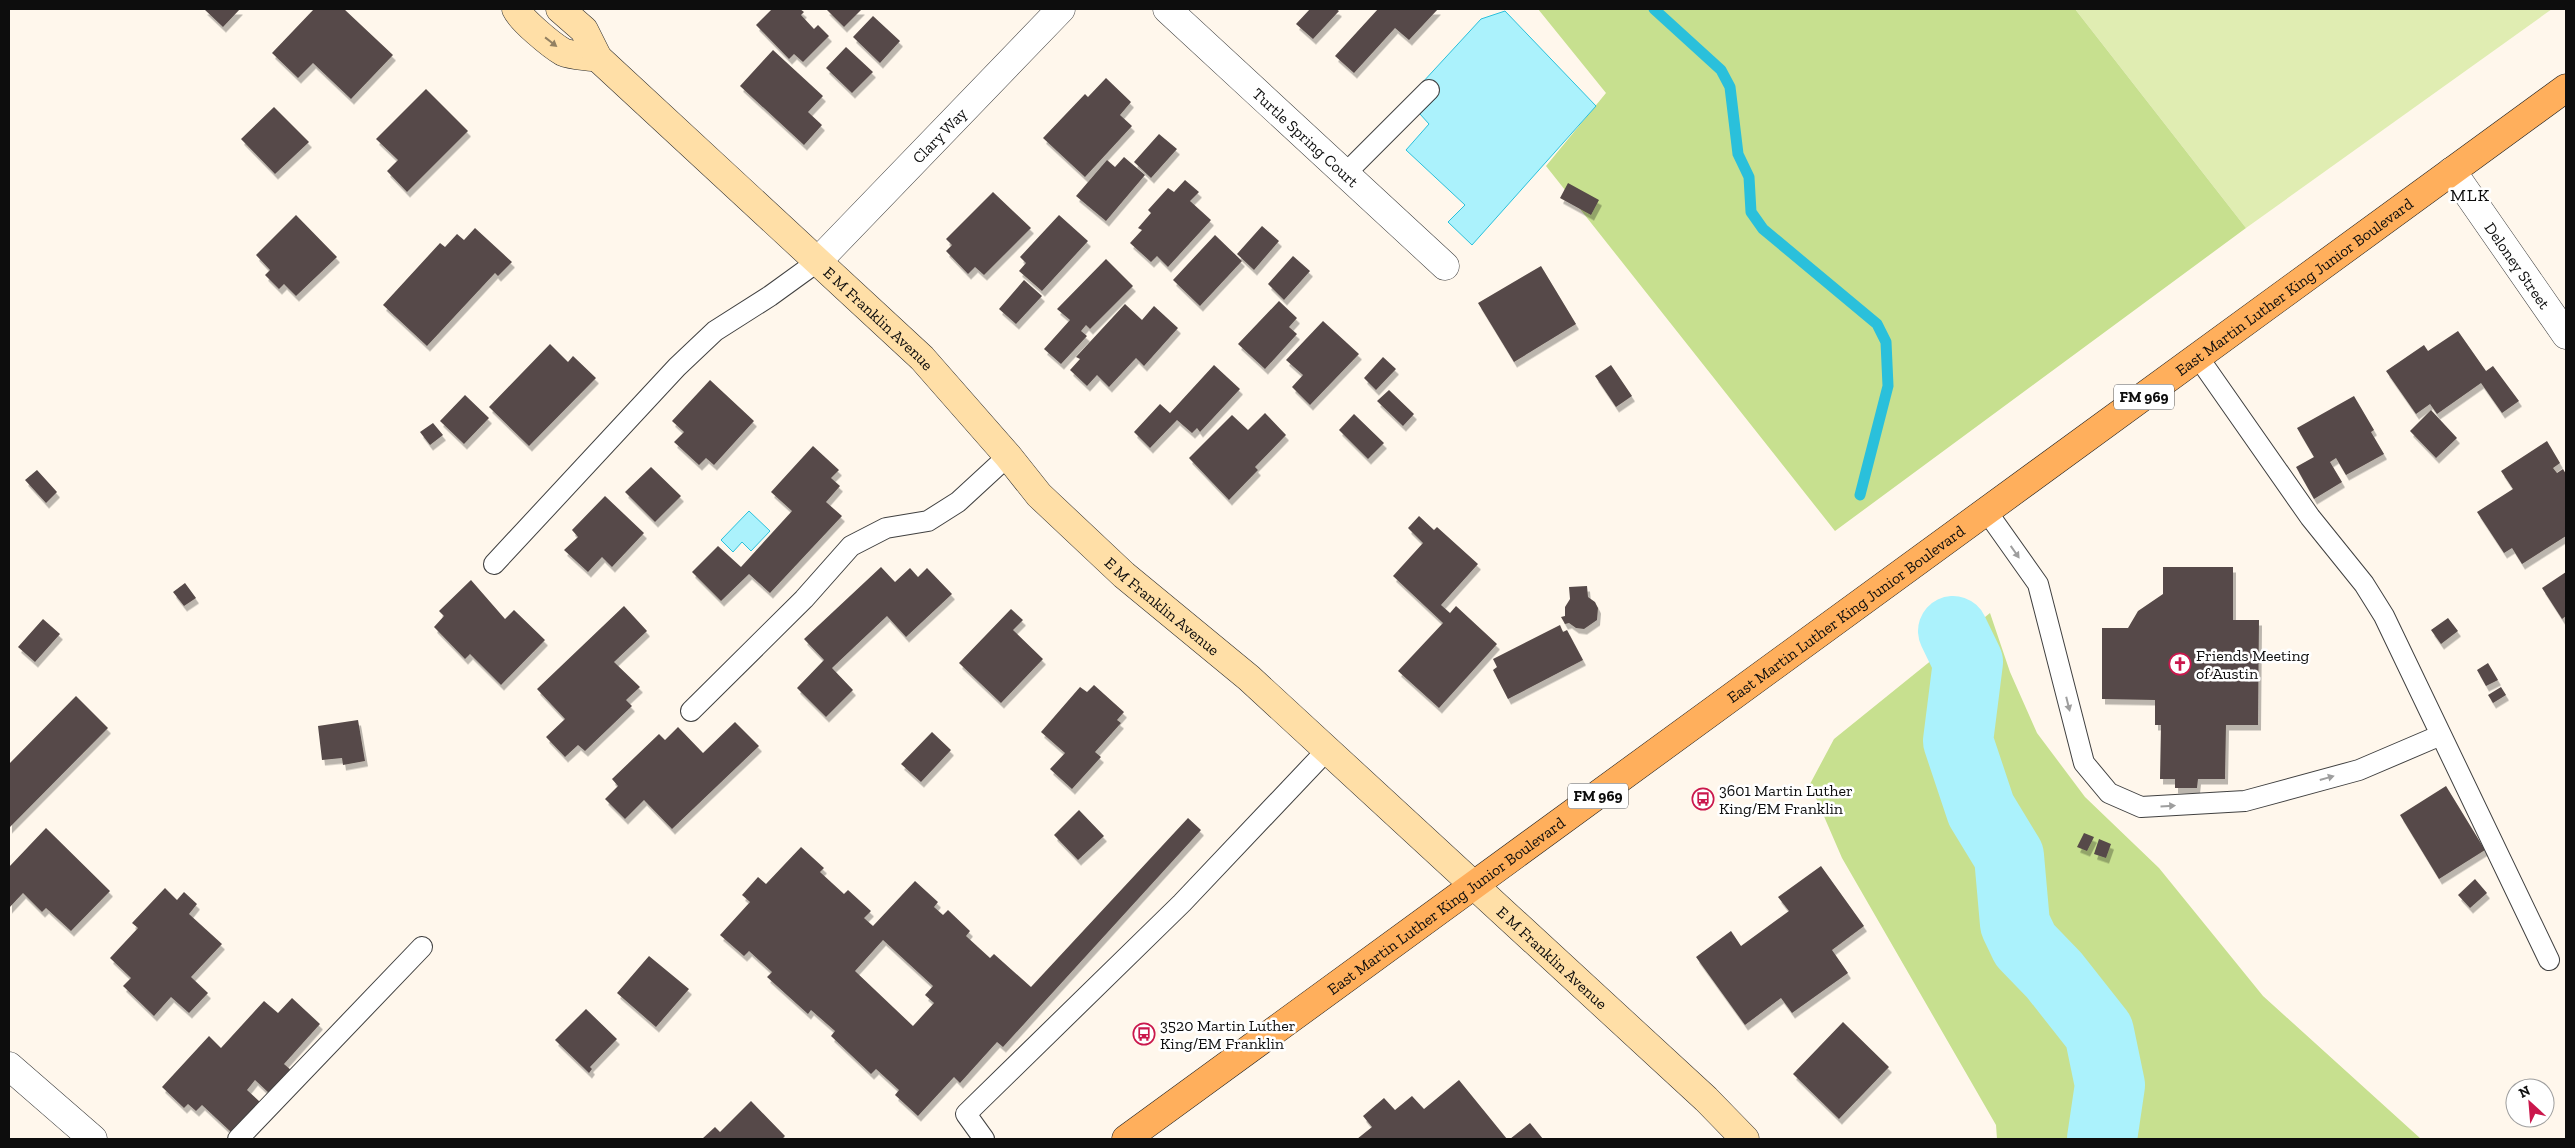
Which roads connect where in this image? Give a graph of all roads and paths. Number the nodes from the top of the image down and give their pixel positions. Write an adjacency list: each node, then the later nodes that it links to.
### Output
1 (516, 9): 5 (street, one-way to 5)
2 (560, 9): 5 (street, E M Franklin Avenue)
3 (1061, 9): 10 (street, Clary Way)
4 (1167, 9): 9 (street, Turtle Spring Court)
5 (598, 58): 10 (street, E M Franklin Avenue)
6 (2566, 88): 8 (main road, East Martin Luther King Junior Boulevard / FM 969)
7 (1429, 90): 9 (lane)
8 (2452, 171): 12 (street, Deloney Street); 13 (main road, East Martin Luther King Junior Boulevard / FM 969)
9 (1345, 174): 11 (street, Turtle Spring Court)
10 (817, 262): 14 (street, E M Franklin Avenue); 16 (lane)
11 (1444, 266)
12 (2566, 335)
13 (2198, 357): 15 (main road, East Martin Luther King Junior Boulevard / FM 969); 18 (lane)
14 (1008, 456): 17 (lane); 19 (street, E M Franklin Avenue)
15 (1987, 512): 18 (lane, one-way to 18); 20 (main road, East Martin Luther King Junior Boulevard / FM 969)
16 (494, 564)
17 (691, 711)
18 (2441, 735): 22 (lane)
19 (1328, 749): 20 (street, E M Franklin Avenue); 26 (lane)
20 (1474, 886): 27 (main road, East Martin Luther King Junior Boulevard / FM 969); 28 (street, E M Franklin Avenue)
21 (422, 947): 25 (lane)
22 (2549, 960)
23 (9, 1066): 24 (street)
24 (93, 1139)
25 (238, 1139)
26 (984, 1139)
27 (1126, 1139)
28 (1744, 1139)

